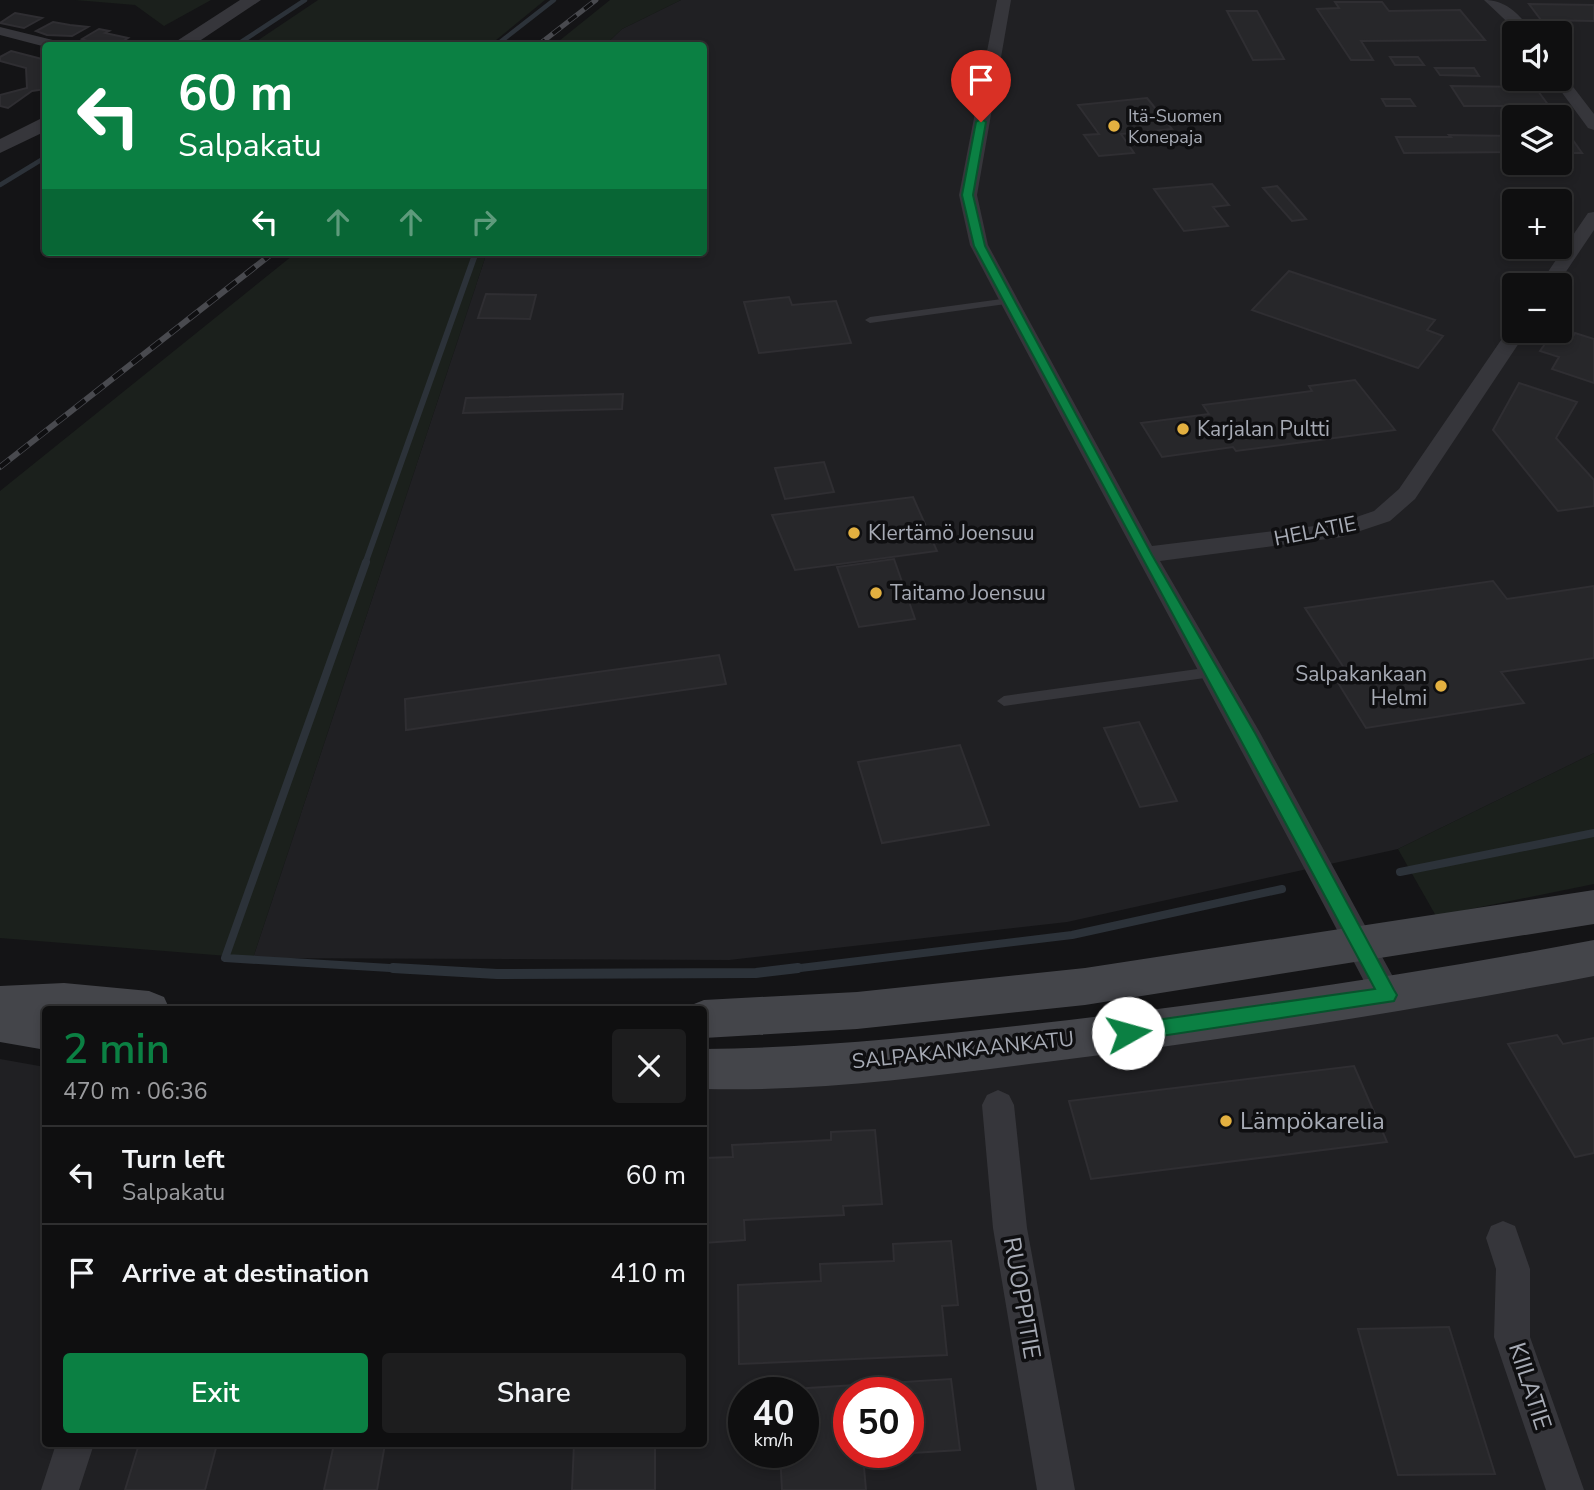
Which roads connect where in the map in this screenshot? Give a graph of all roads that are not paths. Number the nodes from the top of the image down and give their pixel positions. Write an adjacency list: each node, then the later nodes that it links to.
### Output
1 (252, 0): 7 (street)
2 (1003, 0): 14 (street)
3 (1491, 0): 4 (street)
4 (1517, 21)
5 (0, 31): 6 (street)
6 (44, 42)
7 (184, 42)
8 (1569, 91): 10 (street)
9 (42, 124): 11 (street)
10 (1594, 125)
11 (0, 146)
12 (1594, 217): 13 (street)
13 (1556, 273)
14 (1009, 301): 15 (lane); 17 (street)
15 (870, 320)
16 (1509, 343): 17 (street, HELATIE)
17 (1145, 555): 18 (street)
18 (1212, 672): 19 (lane); 21 (street)
19 (1004, 701)
20 (1594, 907): 21 (main road)
21 (1362, 945): 23 (street); 26 (main road)
22 (1594, 958): 23 (main road, SALPAKANKAANKATU)
23 (1387, 995): 29 (main road, SALPAKANKAANKATU)
24 (0, 1005): 25 (main road)
25 (106, 1006)
26 (707, 1020)
27 (0, 1023): 28 (main road)
28 (42, 1030)
29 (707, 1069)
30 (998, 1105): 34 (street, RUOPPITIE)
31 (1503, 1238): 35 (street, KIILATIE)
32 (74, 1447): 33 (street)
33 (60, 1490)
34 (1056, 1490)
35 (1565, 1490)

